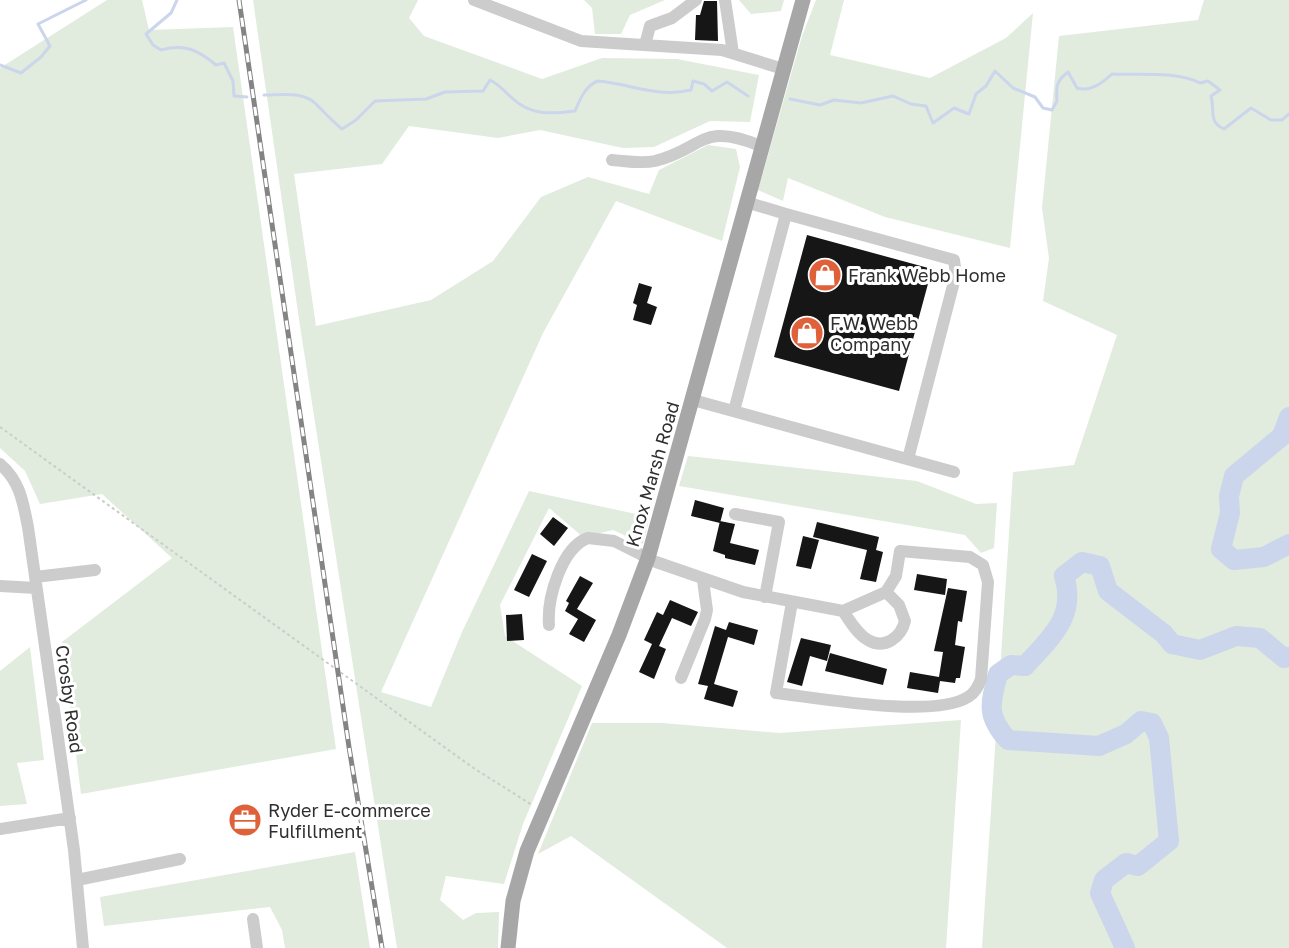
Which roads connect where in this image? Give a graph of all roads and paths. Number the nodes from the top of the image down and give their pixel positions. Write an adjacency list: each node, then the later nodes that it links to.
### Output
1 (474, 0): 5 (street)
2 (696, 0): 5 (street)
3 (725, 0): 6 (street)
4 (803, 0): 7 (main road, Knox Marsh Road)
5 (645, 45): 6 (street)
6 (733, 53): 7 (street)
7 (783, 69): 8 (main road, Knox Marsh Road)
8 (761, 146): 9 (street); 10 (main road, Knox Marsh Road)
9 (612, 160)
10 (746, 202): 11 (street); 12 (main road, Knox Marsh Road)
11 (786, 214): 13 (street); 15 (street)
12 (693, 400): 13 (street); 19 (main road, Knox Marsh Road)
13 (734, 411): 15 (street)
14 (0, 428): 30 (path)
15 (908, 459): 17 (street)
16 (0, 464): 22 (street, Crosby Road)
17 (954, 472)
18 (735, 514): 25 (street)
19 (648, 558): 21 (street); 28 (street); 30 (main road, Knox Marsh Road)
20 (95, 570): 22 (street)
21 (703, 580): 25 (street); 29 (street)
22 (35, 583): 23 (street); 31 (street, Crosby Road)
23 (0, 586)
24 (886, 592): 26 (street); 27 (street); 27 (street)
25 (765, 597): 26 (street)
26 (792, 602): 27 (street)
27 (843, 610)
28 (549, 625)
29 (681, 678)
30 (542, 811): 38 (main road, Knox Marsh Road)
31 (69, 818): 32 (street); 34 (street, Crosby Road)
32 (0, 829)
33 (180, 859): 34 (street)
34 (77, 880): 36 (street, Crosby Road)
35 (253, 919): 37 (street)
36 (83, 948)
37 (257, 948)
38 (508, 948)

